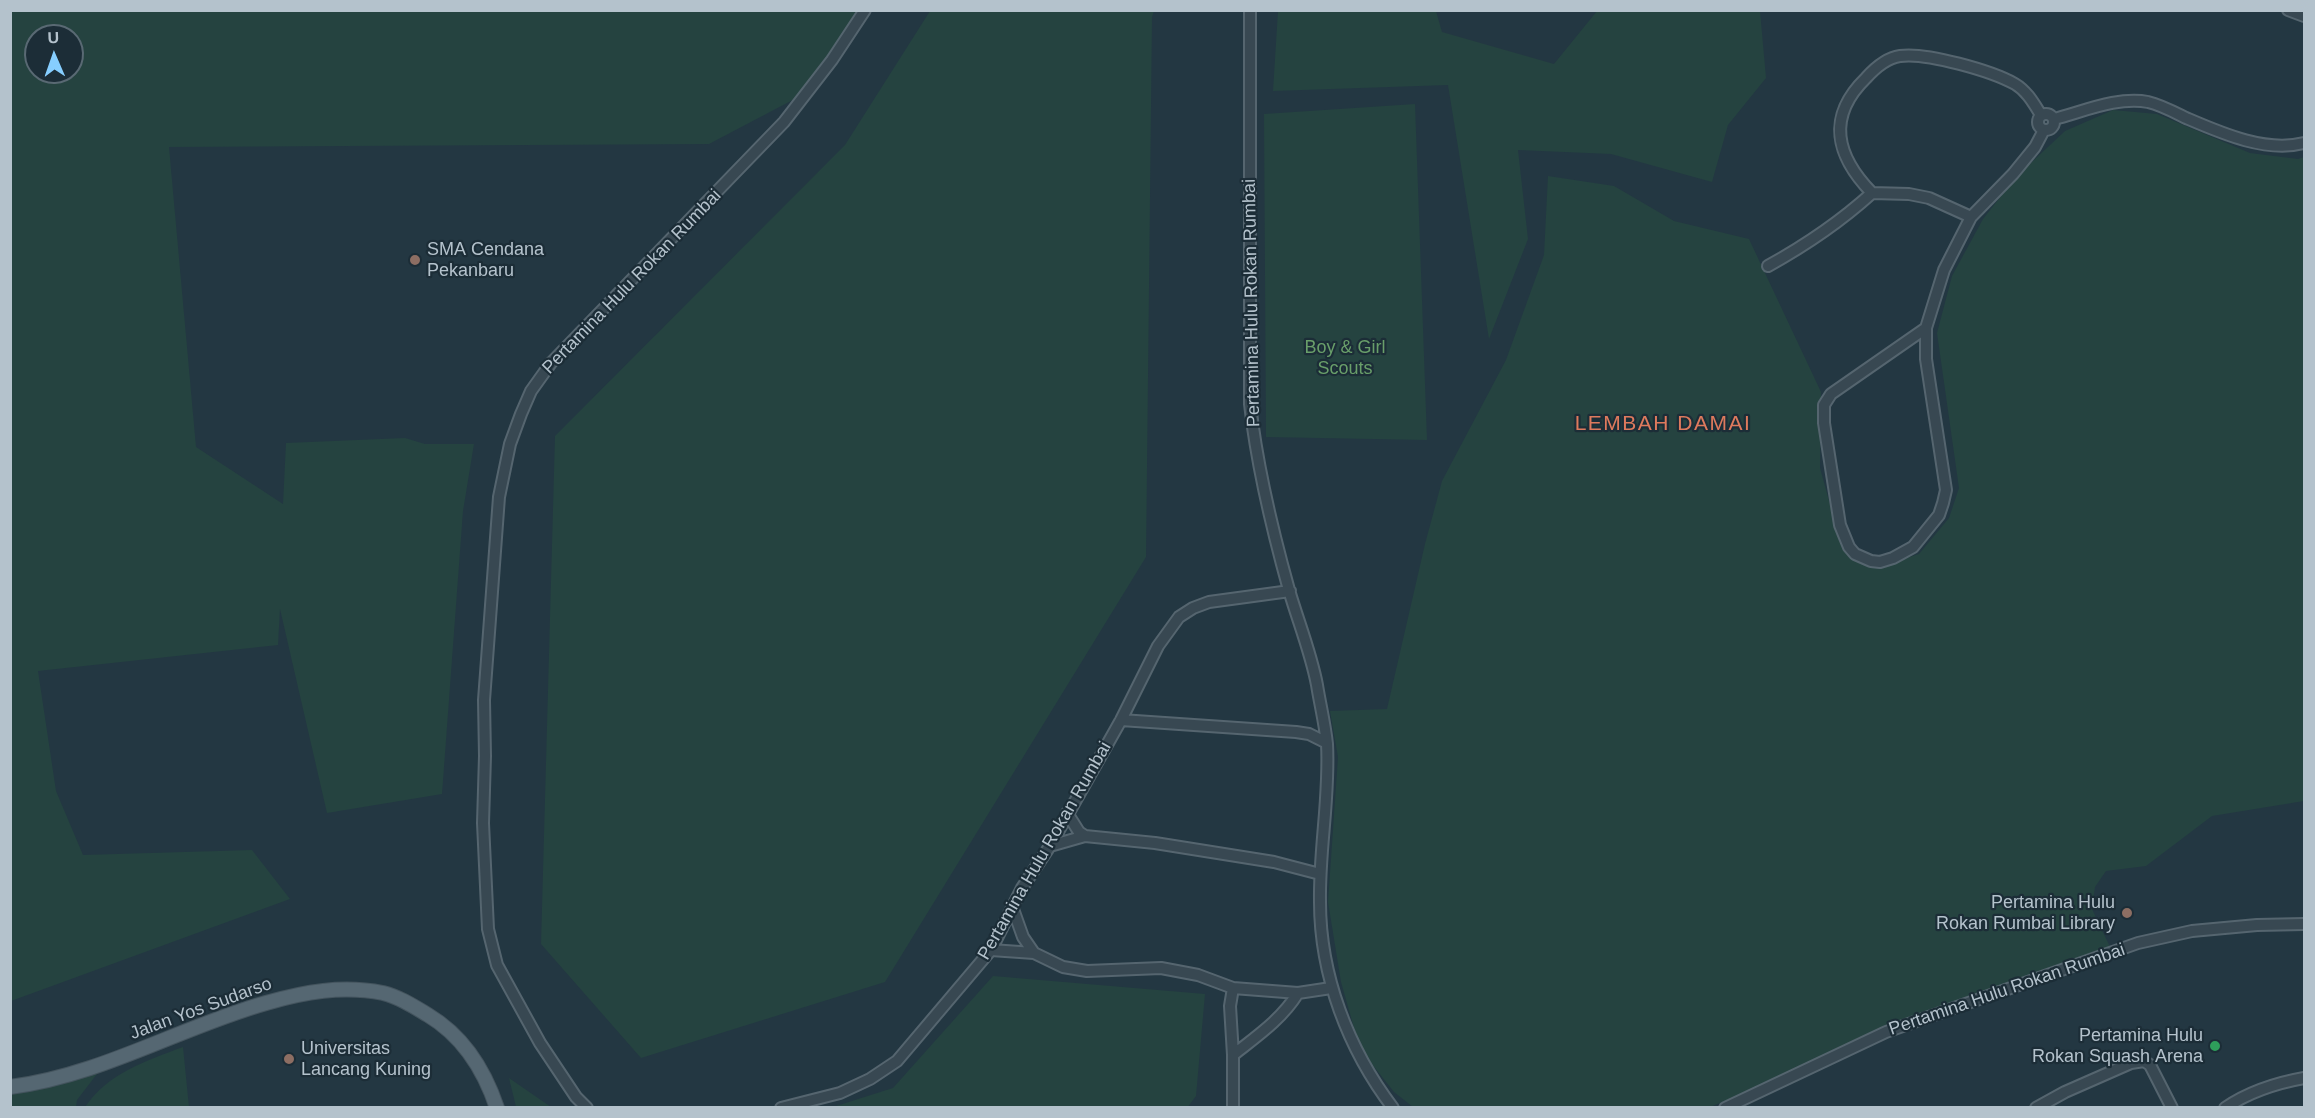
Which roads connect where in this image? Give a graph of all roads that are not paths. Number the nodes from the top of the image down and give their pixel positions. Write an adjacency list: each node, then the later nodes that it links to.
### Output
1 (865, 10): 31 (street, Pertamina Hulu Rokan Rumbai)
2 (1250, 10): 13 (street, Pertamina Hulu Rokan Rumbai)
3 (2288, 10): 4 (street)
4 (2304, 16)
5 (2041, 115): 6 (street); 7 (street); 9 (street)
6 (2054, 119): 7 (street); 8 (street)
7 (2044, 130): 10 (street)
8 (2304, 143)
9 (1872, 193): 10 (street); 11 (street)
10 (1971, 217): 12 (street)
11 (1768, 266)
12 (1926, 328): 12 (street)
13 (1290, 591): 14 (street, Pertamina Hulu Rokan Rumbai); 15 (street, Pertamina Hulu Rokan Rumbai)
14 (1121, 720): 15 (street); 16 (street, Pertamina Hulu Rokan Rumbai)
15 (1327, 743): 19 (street, Pertamina Hulu Rokan Rumbai)
16 (1067, 813): 17 (street); 18 (street, Pertamina Hulu Rokan Rumbai)
17 (1085, 836): 18 (street); 19 (street)
18 (1050, 846): 20 (street, Pertamina Hulu Rokan Rumbai)
19 (1320, 874): 24 (street, Pertamina Hulu Rokan Rumbai)
20 (1013, 909): 22 (street, Pertamina Hulu Rokan Rumbai); 23 (street)
21 (2304, 924): 35 (street, Pertamina Hulu Rokan Rumbai)
22 (991, 950): 23 (street); 32 (street, Pertamina Hulu Rokan Rumbai)
23 (1034, 953): 25 (street)
24 (1331, 987): 26 (street); 34 (street, Pertamina Hulu Rokan Rumbai)
25 (1233, 988): 26 (street); 27 (street)
26 (1298, 993): 27 (street)
27 (1233, 1055): 33 (street)
28 (2304, 1078): 38 (street)
29 (10, 1087): 30 (main road, Jalan Yos Sudarso)
30 (497, 1107)
31 (586, 1107)
32 (781, 1107)
33 (1233, 1107)
34 (1393, 1107)
35 (1725, 1107)
36 (2036, 1107): 37 (street)
37 (2172, 1107)
38 (2225, 1107)

